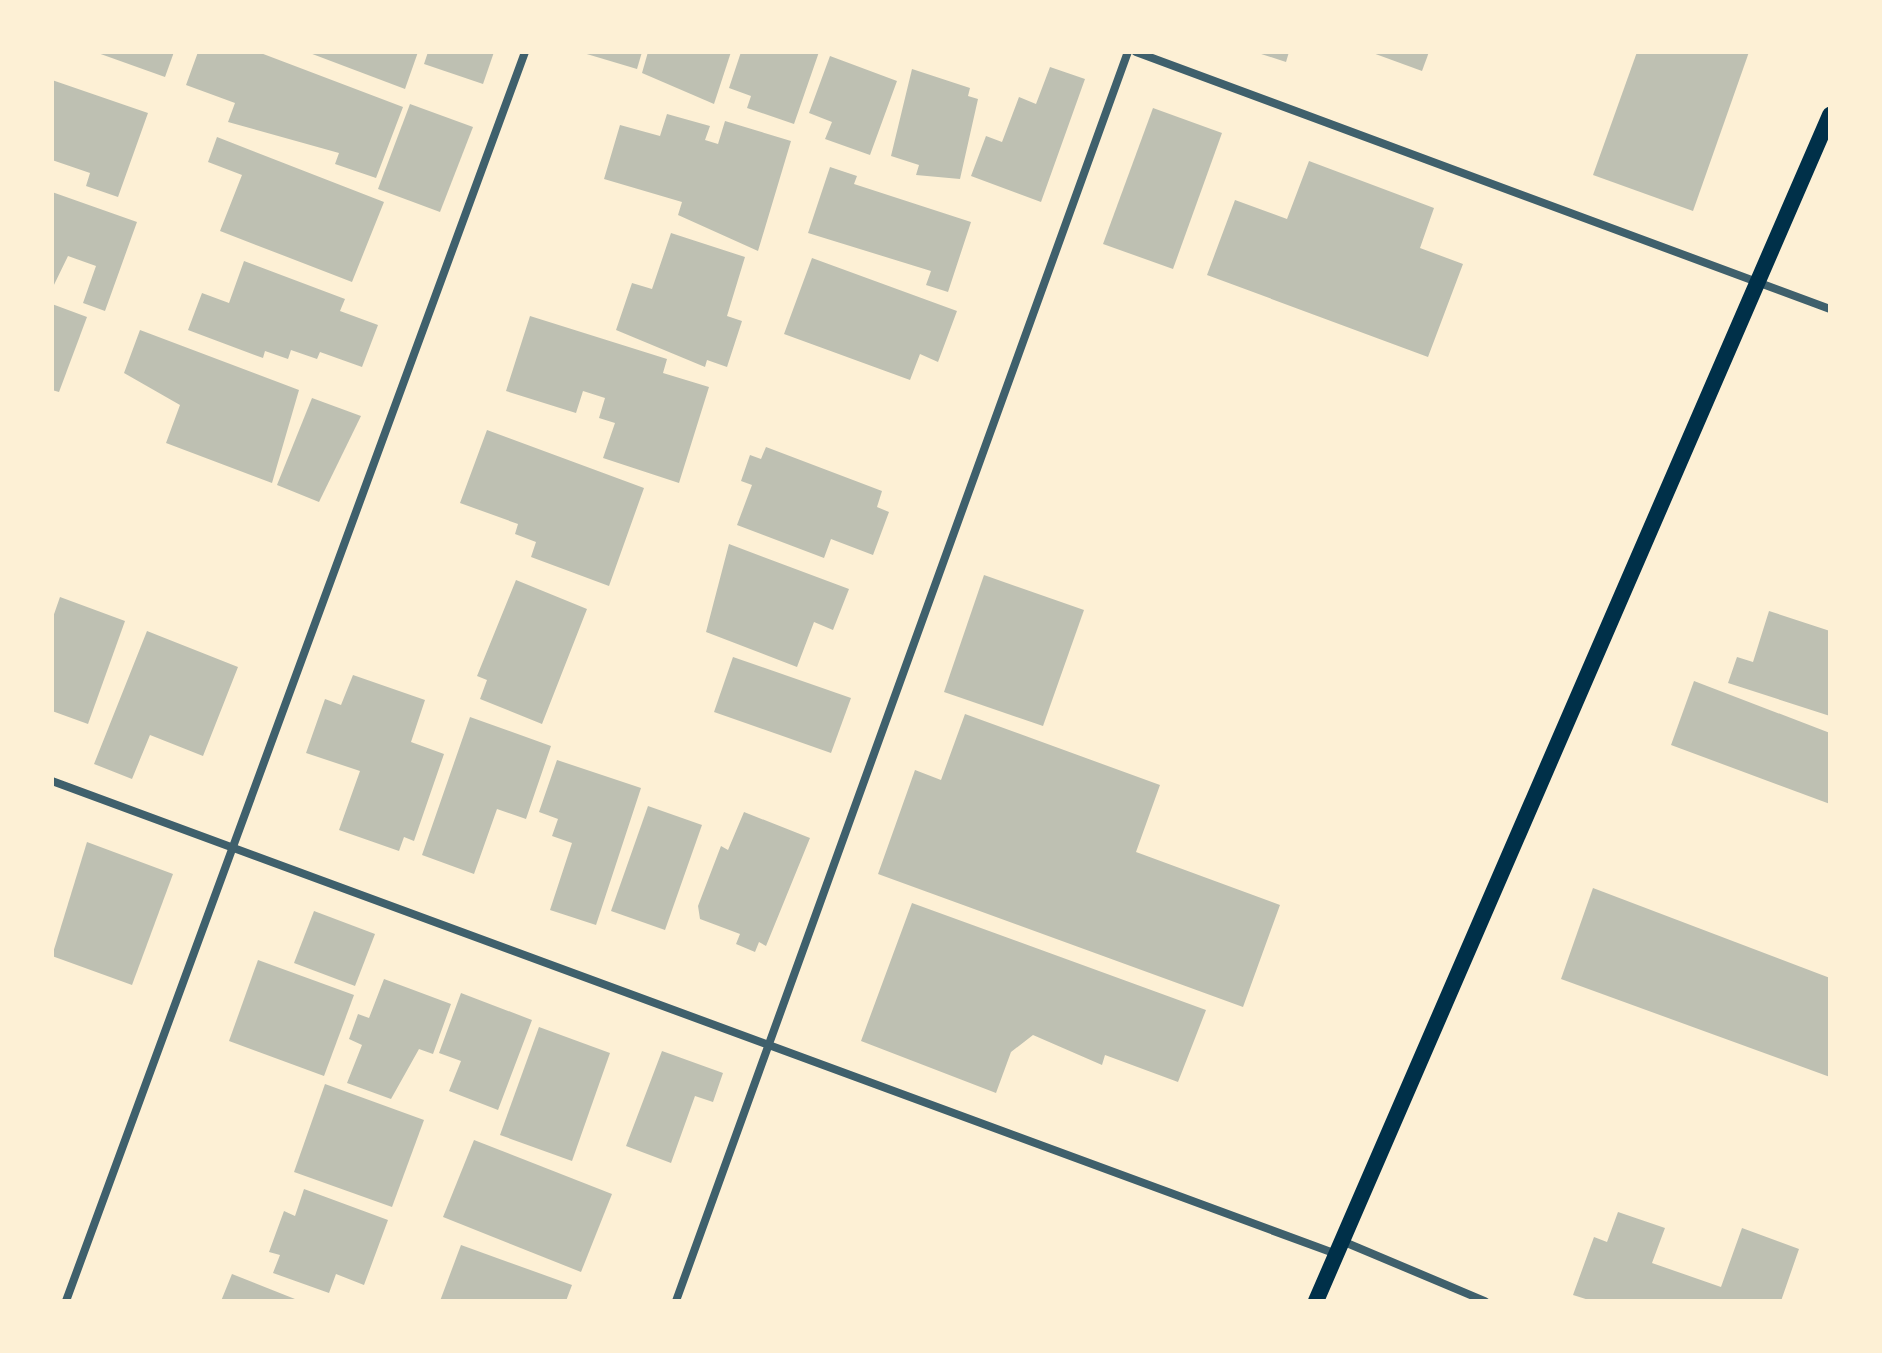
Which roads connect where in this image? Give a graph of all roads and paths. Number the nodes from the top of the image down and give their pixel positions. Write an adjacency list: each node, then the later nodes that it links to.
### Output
1 (525, 52): 8 (street)
2 (1128, 52): 9 (street)
3 (1136, 52): 5 (street)
4 (1830, 115): 5 (main road)
5 (1758, 282): 6 (street); 10 (main road)
6 (1830, 309)
7 (52, 781): 8 (street)
8 (234, 846): 9 (street); 11 (street)
9 (767, 1050): 10 (street); 12 (street)
10 (1339, 1248): 13 (main road); 14 (street)
11 (66, 1301)
12 (676, 1301)
13 (1316, 1301)
14 (1485, 1301)

